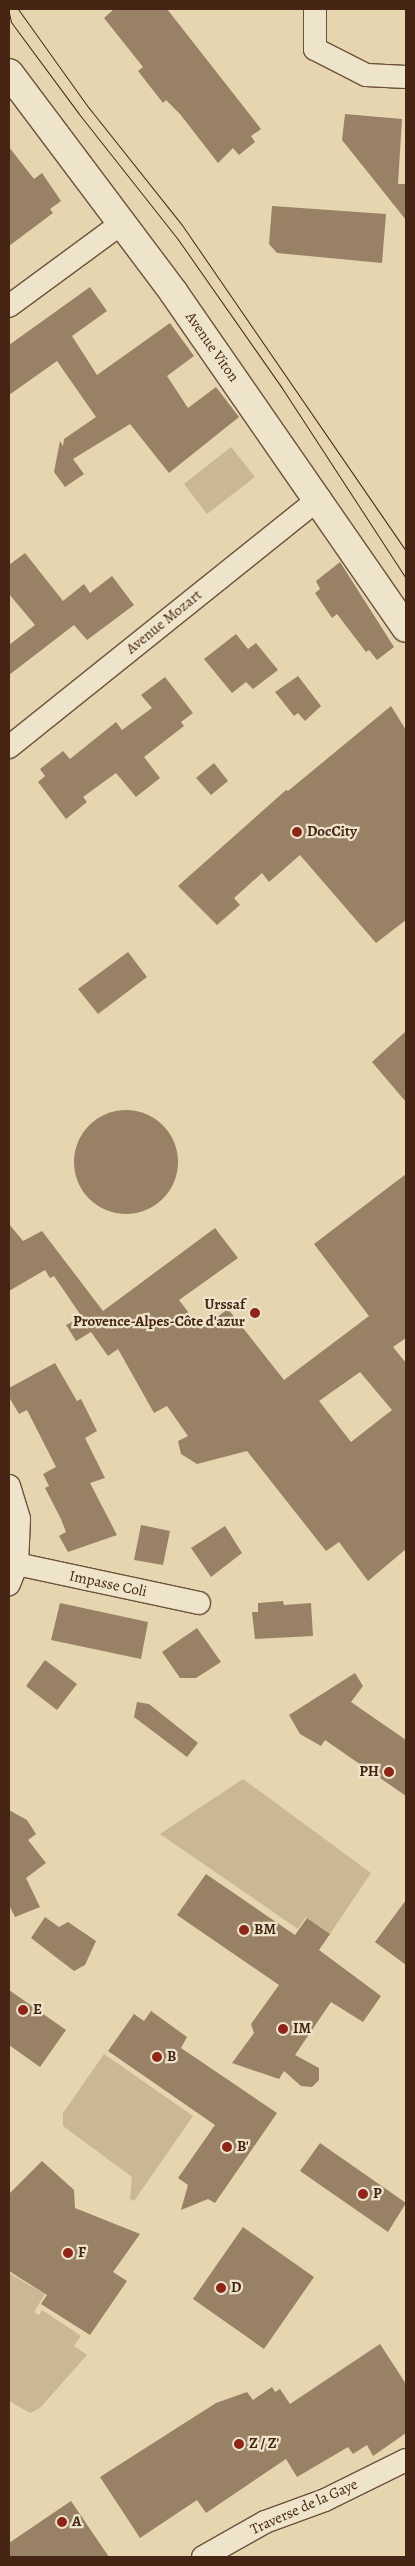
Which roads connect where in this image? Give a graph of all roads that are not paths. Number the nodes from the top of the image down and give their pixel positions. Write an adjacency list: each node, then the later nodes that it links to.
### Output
1 (315, 9): 3 (street)
2 (9, 73): 4 (street, Avenue Viton)
3 (406, 78)
4 (122, 223): 5 (street); 6 (street, Avenue Viton)
5 (9, 306)
6 (320, 498): 7 (street, Avenue Viton); 8 (street, Avenue Mozart)
7 (406, 628)
8 (9, 747)
9 (9, 1486): 10 (street)
10 (13, 1574): 11 (street, Impasse Coli)
11 (199, 1603)
12 (406, 2460): 13 (street, Traverse de la Gaye)
13 (203, 2557)

